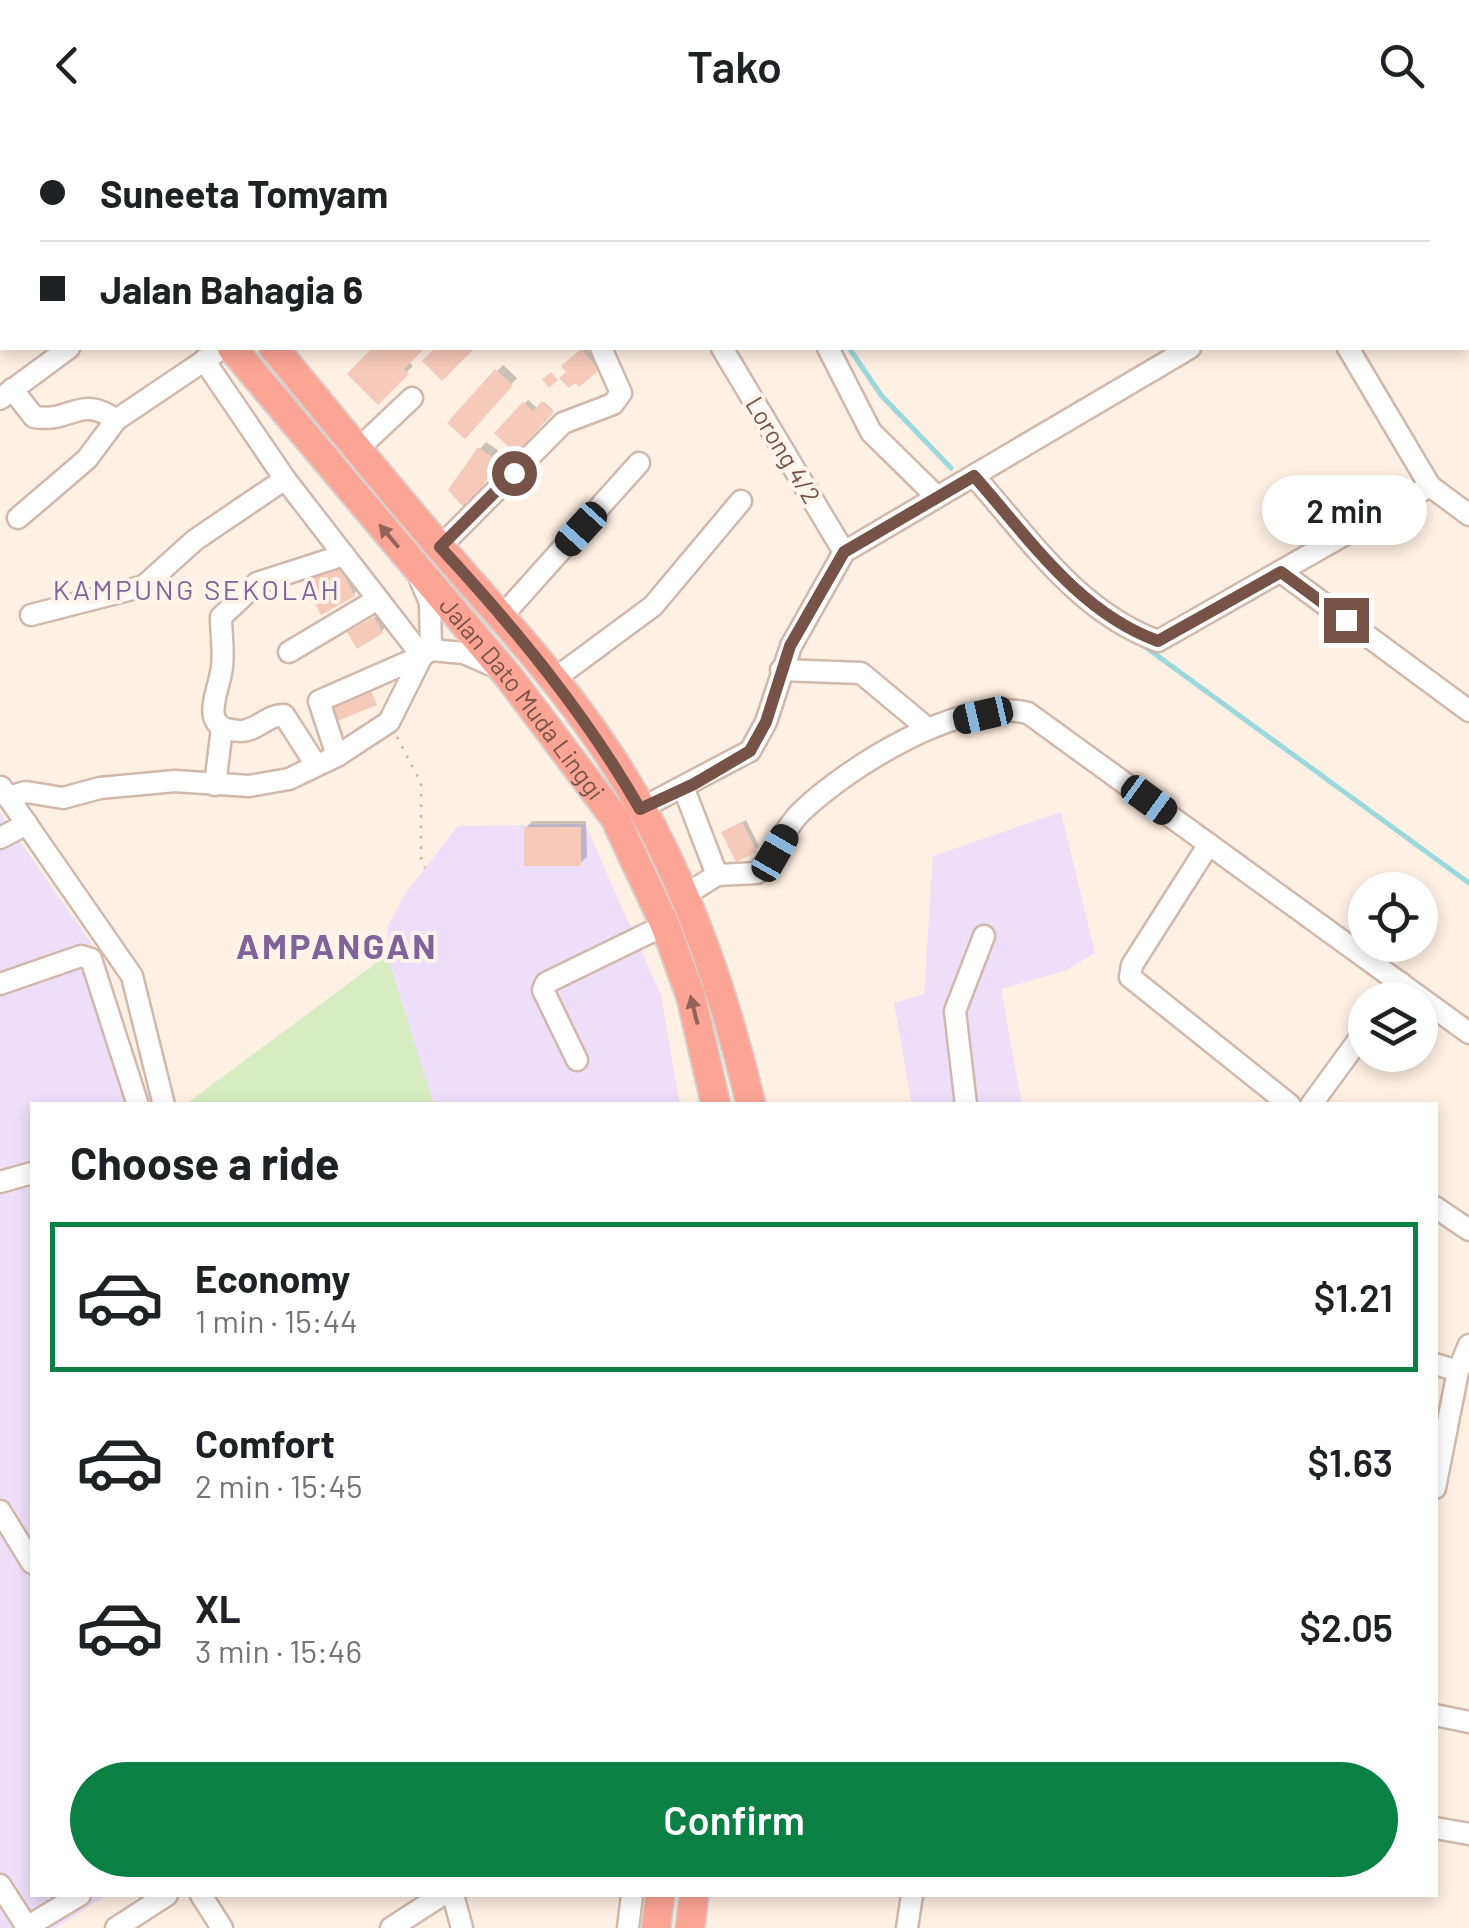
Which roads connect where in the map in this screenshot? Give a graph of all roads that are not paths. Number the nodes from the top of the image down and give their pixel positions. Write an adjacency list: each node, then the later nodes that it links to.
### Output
1 (66, 350): 11 (street)
2 (220, 350): 10 (street)
3 (234, 350): 26 (highway, Jalan Dato Muda Linggi, one-way to 3)
4 (276, 350): 14 (highway, Jalan Dato Muda Linggi)
5 (602, 350): 23 (street)
6 (729, 350): 24 (street, Lorong 4/2)
7 (829, 350): 19 (street)
8 (1187, 350): 16 (street)
9 (1349, 350): 18 (street)
10 (204, 360): 13 (street); 17 (street)
11 (6, 394): 13 (street)
12 (412, 398): 14 (street)
13 (116, 420): 22 (street)
14 (358, 449): 23 (highway, Jalan Dato Muda Linggi)
15 (639, 464): 30 (street)
16 (974, 476): 19 (street); 27 (street)
17 (285, 478): 25 (street); 29 (street)
18 (1430, 486): 21 (street); 27 (street)
19 (936, 496): 24 (street)
20 (741, 501): 35 (street)
21 (1469, 515)
22 (18, 518)
23 (440, 547): 30 (highway, Jalan Dato Muda Linggi)
24 (844, 552): 33 (street)
25 (344, 555): 28 (street); 37 (street)
26 (416, 568): 32 (street); 34 (highway, Jalan Dato Muda Linggi)
27 (1281, 572): 36 (street)
28 (378, 599): 31 (street); 32 (street)
29 (31, 615)
30 (503, 615): 35 (highway, Jalan Dato Muda Linggi)
31 (289, 652)
32 (427, 653): 34 (street); 39 (street); 39 (street)
33 (781, 670): 38 (street); 42 (street)
34 (509, 676): 50 (highway, Jalan Dato Muda Linggi)
35 (553, 680): 44 (highway, Jalan Dato Muda Linggi)
36 (1469, 712)
37 (222, 728): 40 (street); 41 (street)
38 (926, 728): 47 (street); 48 (street)
39 (337, 756): 40 (street)
40 (316, 766): 41 (street)
41 (215, 786): 43 (street)
42 (684, 789): 44 (street); 48 (street)
43 (4, 792): 45 (street)
44 (640, 809): 49 (highway, Jalan Dato Muda Linggi)
45 (27, 824): 46 (street); 59 (street)
46 (0, 838)
47 (1209, 844): 52 (street); 63 (street)
48 (717, 875): 49 (street)
49 (684, 895): 61 (highway, Jalan Dato Muda Linggi)
50 (664, 926): 57 (street); 60 (highway, Jalan Dato Muda Linggi, one-way to 50)
51 (984, 936): 62 (street)
52 (1382, 982)
53 (0, 984): 58 (street)
54 (1438, 1015): 55 (street)
55 (1469, 1032)
56 (1348, 1054): 64 (street)
57 (577, 1060)
58 (137, 1102)
59 (163, 1102)
60 (715, 1102)
61 (750, 1102)
62 (966, 1102)
63 (1286, 1102)
64 (1312, 1102)
65 (30, 1174): 66 (street)
66 (0, 1182)
67 (1438, 1208): 68 (street)
68 (1469, 1230)
69 (1469, 1345): 71 (street)
70 (1438, 1365): 71 (street)
71 (1458, 1372): 72 (street)
72 (1438, 1473)
73 (0, 1511): 74 (street)
74 (30, 1560)
75 (1438, 1716): 76 (street)
76 (1469, 1722)
77 (1438, 1829): 78 (street)
78 (1469, 1834)
79 (0, 1885): 89 (street)
80 (77, 1897): 89 (street)
81 (164, 1897): 90 (street)
82 (202, 1897): 91 (street)
83 (439, 1897): 92 (street)
84 (454, 1897): 93 (street)
85 (632, 1897): 94 (street)
86 (660, 1897): 95 (highway)
87 (694, 1897): 96 (highway)
88 (912, 1897): 97 (street)
89 (26, 1927)
90 (116, 1928)
91 (222, 1928)
92 (391, 1928)
93 (462, 1928)
94 (628, 1928)
95 (656, 1928)
96 (690, 1928)
97 (908, 1928)

